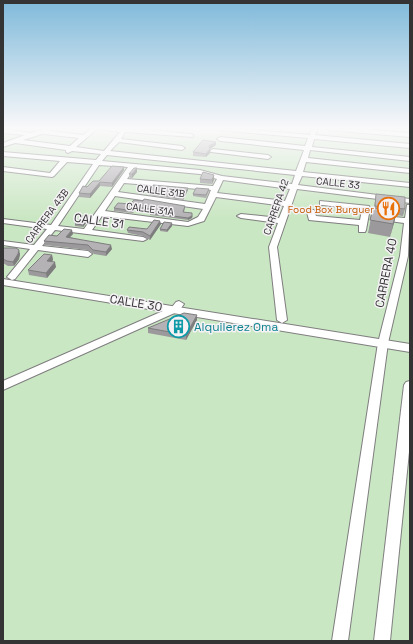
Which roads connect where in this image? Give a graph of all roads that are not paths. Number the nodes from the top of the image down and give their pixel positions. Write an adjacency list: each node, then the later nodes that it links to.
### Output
1 (43, 158): 7 (street, CALLE 33)
2 (101, 158): 10 (street, CARRERA 43B)
3 (165, 158): 6 (street)
4 (208, 158): 9 (street)
5 (267, 158): 13 (street)
6 (174, 159): 9 (street)
7 (62, 160): 10 (street, CALLE 33); 12 (street)
8 (304, 160): 14 (street); 16 (street, CARRERA 42)
9 (205, 162): 13 (street); 15 (street)
10 (97, 163): 11 (street, CALLE 33); 35 (street, CARRERA 43B)
11 (132, 167): 15 (street, CALLE 33); 18 (street)
12 (3, 169)
13 (262, 169): 16 (street)
14 (410, 171)
15 (200, 172): 17 (street, CALLE 33)
16 (298, 173): 19 (street); 20 (street, CARRERA 42)
17 (221, 178): 20 (street, CALLE 33); 21 (street)
18 (122, 181): 21 (street); 22 (street)
19 (410, 185)
20 (293, 188): 23 (street, CALLE 33); 25 (street, CARRERA 42)
21 (213, 191): 25 (street); 26 (street)
22 (113, 194): 26 (street, CALLE 31B); 29 (street)
23 (410, 201)
24 (322, 203): 34 (street)
25 (289, 204): 31 (street, CARRERA 42)
26 (207, 207): 29 (street, CALLE 31A)
27 (410, 207): 33 (street, CARRERA 40)
28 (312, 212): 34 (street)
29 (100, 213): 36 (street)
30 (241, 216): 31 (street)
31 (283, 220): 43 (street, CARRERA 42)
32 (3, 221): 35 (street, CALLE 31)
33 (408, 221): 34 (street); 44 (street, CARRERA 40)
34 (363, 223)
35 (53, 227): 36 (street, CALLE 31); 39 (street, CARRERA 43B)
36 (87, 231): 37 (street, CALLE 31)
37 (143, 240)
38 (3, 243): 39 (street)
39 (36, 248): 40 (street); 41 (street, CARRERA 43B)
40 (88, 254)
41 (6, 278): 42 (main road, CALLE 30)
42 (177, 306): 43 (main road, CALLE 30); 44 (main road, CALLE 30); 48 (street)
43 (282, 320): 44 (main road, CALLE 30)
44 (385, 339): 45 (main road, CALLE 30); 46 (main road, CALLE 30); 49 (street, CARRERA 40)
45 (410, 340)
46 (410, 348)
47 (410, 385): 50 (street)
48 (3, 386)
49 (340, 641)
50 (382, 641)

